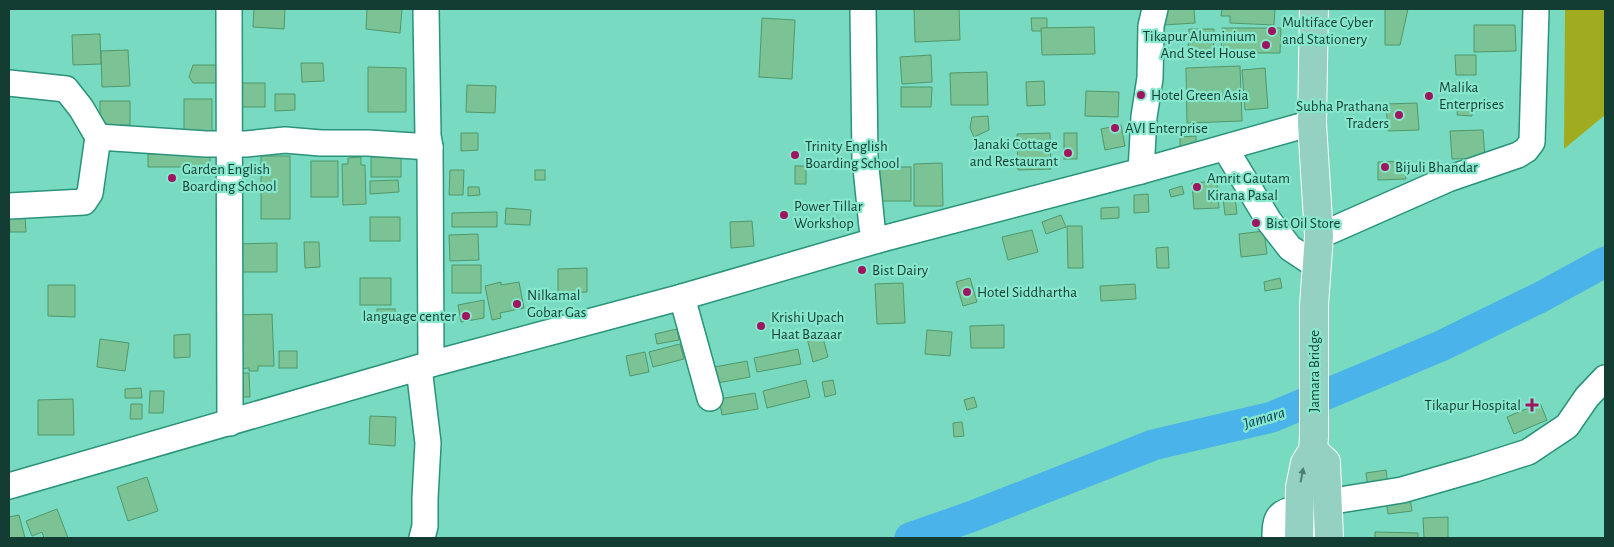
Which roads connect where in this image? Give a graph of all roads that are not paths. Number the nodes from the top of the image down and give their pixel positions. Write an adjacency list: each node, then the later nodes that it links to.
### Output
1 (229, 9): 10 (street)
2 (426, 9): 11 (street)
3 (863, 9): 16 (street)
4 (1154, 9): 13 (street)
5 (1314, 9): 8 (main road, Jamara Bridge)
6 (1536, 9): 15 (street)
7 (9, 83): 9 (street)
8 (1312, 123): 12 (street); 15 (main road, Jamara Bridge)
9 (98, 137): 10 (street); 14 (street)
10 (229, 144): 11 (street); 22 (street)
11 (430, 147): 19 (street)
12 (1225, 148): 13 (street); 17 (street)
13 (1141, 171): 16 (street)
14 (9, 206)
15 (1319, 236): 17 (main road, Jamara Bridge)
16 (878, 240): 18 (street)
17 (1317, 266): 23 (main road, Jamara Bridge)
18 (682, 297): 19 (street); 21 (street)
19 (425, 366): 22 (street); 27 (street)
20 (1605, 378): 25 (street)
21 (710, 398)
22 (230, 423): 24 (street)
23 (1313, 444): 25 (main road); 26 (main road, one-way to 23)
24 (9, 486)
25 (1327, 502): 30 (main road)
26 (1300, 508): 28 (street); 29 (main road)
27 (422, 538)
28 (1275, 538)
29 (1300, 538)
30 (1329, 538)

